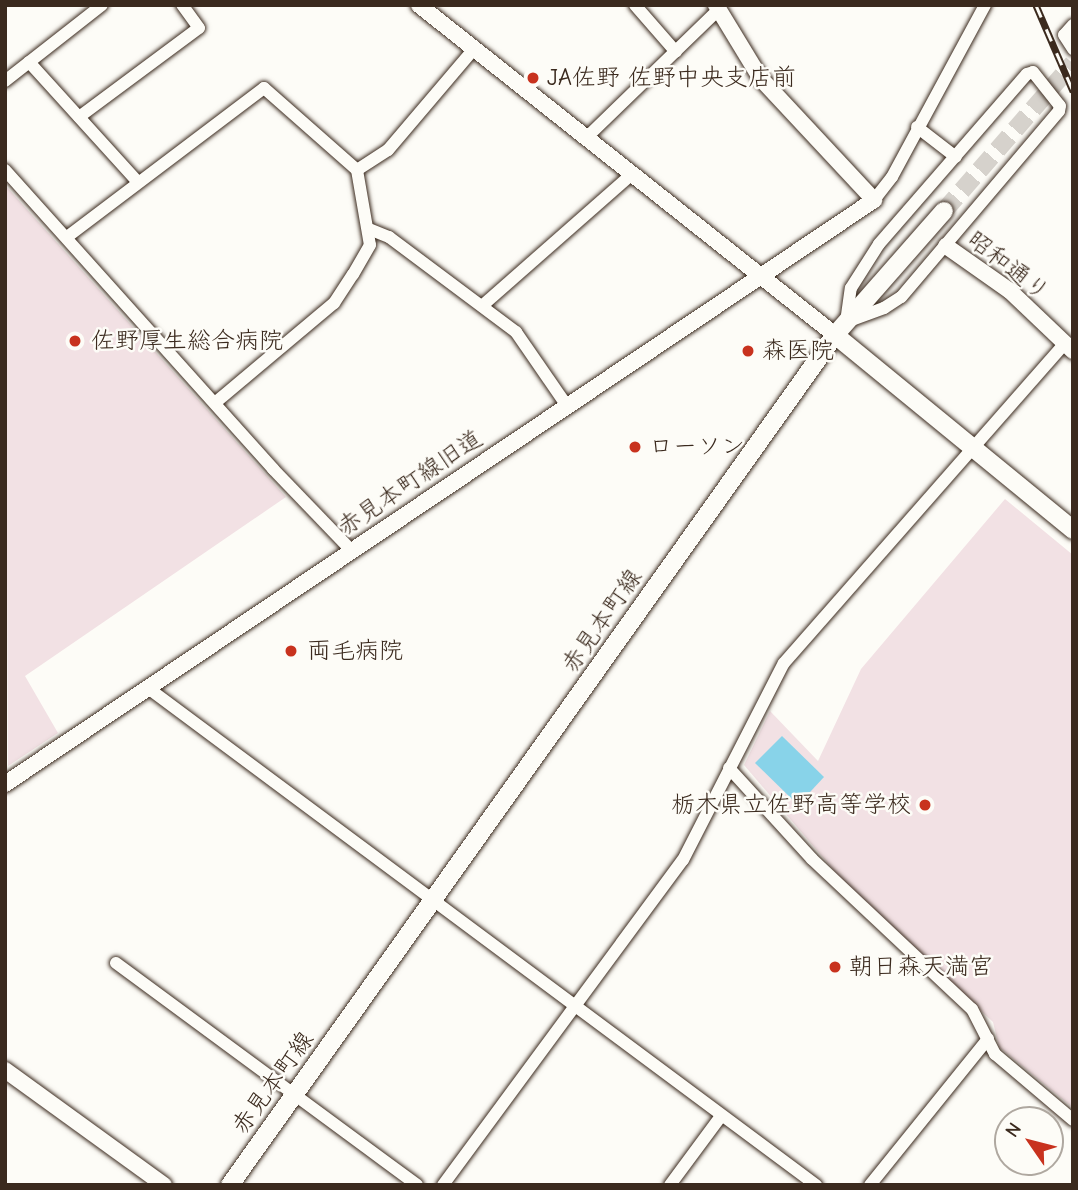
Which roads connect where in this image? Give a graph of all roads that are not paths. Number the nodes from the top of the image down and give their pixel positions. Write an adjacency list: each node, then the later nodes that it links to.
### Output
1 (102, 5): 11 (street)
2 (182, 5): 13 (street)
3 (419, 5): 8 (street)
4 (635, 5): 10 (street)
5 (985, 5): 14 (street)
6 (717, 8): 10 (street); 21 (street)
7 (1073, 25): 9 (street)
8 (474, 49): 15 (street); 18 (street)
9 (1073, 49)
10 (676, 52): 15 (street)
11 (29, 62): 12 (street); 13 (street)
12 (5, 81)
13 (79, 117): 20 (street)
14 (917, 127): 16 (street); 21 (street)
15 (586, 138): 19 (street)
16 (956, 157): 25 (street); 28 (street)
17 (5, 170): 24 (street)
18 (357, 170): 20 (street); 23 (street)
19 (632, 174): 26 (street); 27 (street)
20 (138, 182): 24 (street)
21 (874, 200): 26 (street, 赤見本町線旧道)
22 (944, 211): 28 (main road, 赤見本町線)
23 (369, 229): 27 (street); 30 (street)
24 (67, 237): 30 (street)
25 (946, 246): 28 (street); 29 (street, 昭和通り)
26 (761, 275): 28 (street); 31 (street, 赤見本町線旧道)
27 (483, 305): 31 (street)
28 (841, 329): 32 (main road); 38 (main road, 赤見本町線)
29 (1069, 347): 32 (street)
30 (216, 402): 34 (street)
31 (567, 406): 34 (street, 赤見本町線旧道)
32 (971, 448): 33 (main road); 36 (street)
33 (1073, 530)
34 (351, 550): 35 (street, 赤見本町線旧道)
35 (148, 688): 37 (street, 赤見本町線旧道); 38 (street)
36 (729, 768): 40 (street); 41 (street)
37 (5, 784)
38 (434, 901): 40 (street); 43 (main road, 赤見本町線)
39 (116, 963): 43 (street)
40 (575, 1006): 44 (street); 49 (street)
41 (988, 1039): 45 (street); 52 (street)
42 (5, 1070): 46 (street)
43 (294, 1095): 47 (main road, 赤見本町線); 48 (street)
44 (721, 1116): 50 (street); 51 (street)
45 (1073, 1120)
46 (164, 1185)
47 (230, 1185)
48 (417, 1185)
49 (443, 1185)
50 (670, 1185)
51 (817, 1185)
52 (870, 1185)

